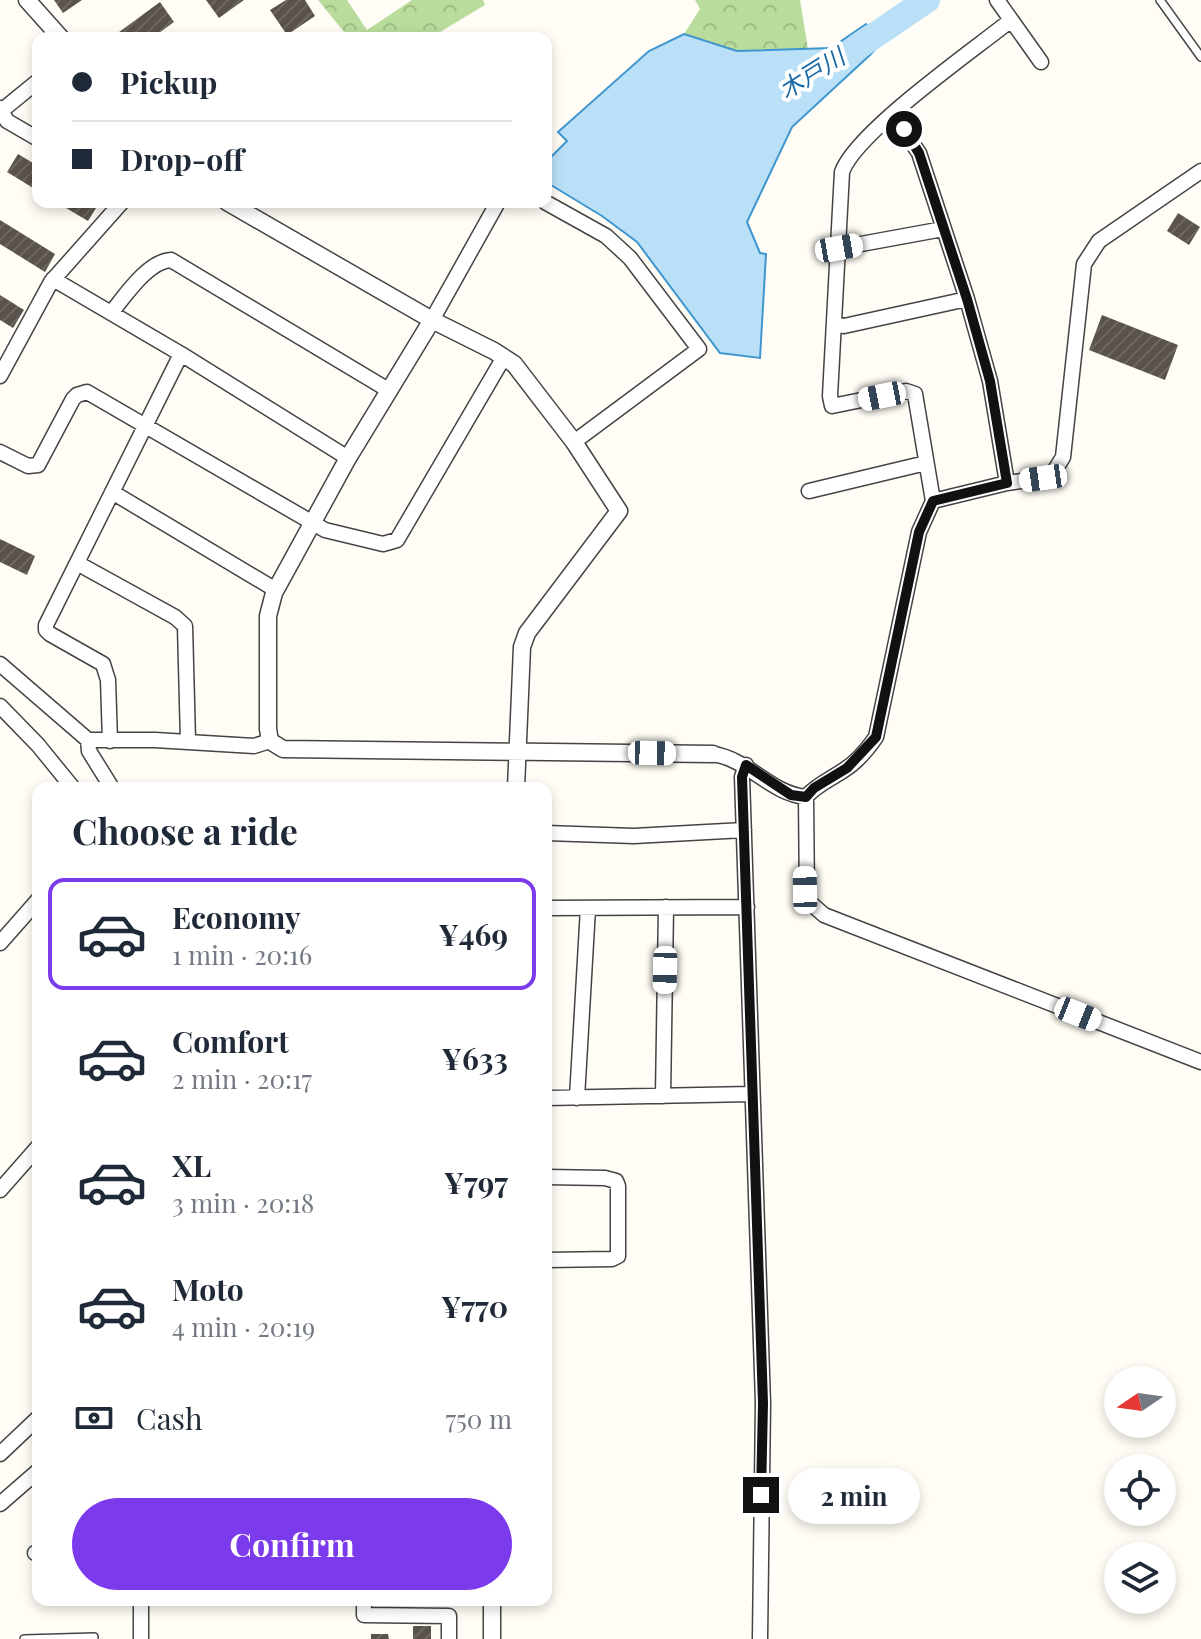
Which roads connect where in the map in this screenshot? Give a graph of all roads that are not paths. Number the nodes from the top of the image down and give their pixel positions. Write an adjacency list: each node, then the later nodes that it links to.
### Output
1 (27, 0): 5 (street)
2 (997, 0): 4 (street)
3 (1160, 0): 6 (lane)
4 (1011, 20): 7 (street); 10 (street)
5 (56, 32)
6 (1201, 57)
7 (1041, 62)
8 (32, 86): 9 (street)
9 (1, 110): 11 (street)
10 (892, 114): 17 (street); 18 (street)
11 (32, 136)
12 (1201, 171): 33 (street)
13 (552, 206): 29 (street)
14 (117, 208): 19 (street)
15 (237, 208): 22 (street)
16 (495, 208): 22 (street)
17 (943, 229): 18 (street); 20 (street)
18 (839, 248): 23 (street)
19 (53, 279): 21 (street); 26 (street)
20 (967, 299): 23 (street); 33 (street)
21 (111, 313): 24 (street); 27 (street)
22 (432, 320): 25 (street); 27 (street)
23 (834, 324): 32 (street)
24 (181, 354): 28 (street); 31 (street)
25 (504, 357): 29 (street); 37 (street)
26 (0, 376)
27 (390, 391): 31 (street)
28 (145, 424): 30 (street); 35 (street); 37 (street)
29 (574, 442): 46 (street)
30 (0, 452)
31 (348, 458): 37 (street)
32 (926, 463): 34 (street); 36 (street)
33 (1007, 483): 36 (street)
34 (809, 491)
35 (112, 492): 38 (street); 39 (street)
36 (933, 501): 52 (street)
37 (313, 524): 39 (street)
38 (77, 563): 43 (street); 44 (street)
39 (276, 590): 45 (street)
40 (0, 664): 42 (street)
41 (0, 706): 49 (street)
42 (88, 740): 43 (street); 50 (street)
43 (110, 741): 44 (street)
44 (188, 741): 45 (street)
45 (270, 741): 46 (street)
46 (517, 751): 47 (street); 51 (street)
47 (713, 754): 48 (street)
48 (746, 765): 52 (street); 53 (street)
49 (68, 782)
50 (108, 782)
51 (516, 782)
52 (806, 797): 61 (street)
53 (744, 830): 54 (street); 57 (street)
54 (552, 833)
55 (32, 907): 60 (street)
56 (666, 907): 57 (street); 59 (street); 63 (street)
57 (747, 907): 62 (street)
58 (552, 908): 59 (street)
59 (588, 908): 65 (street)
60 (0, 943)
61 (1201, 1062)
62 (752, 1094): 63 (street); 83 (street)
63 (663, 1096): 65 (street)
64 (552, 1098): 65 (street)
65 (577, 1098)
66 (32, 1154): 68 (street)
67 (552, 1177): 69 (street)
68 (0, 1190)
69 (552, 1260)
70 (32, 1424): 71 (street)
71 (0, 1454)
72 (32, 1476): 73 (street)
73 (0, 1504)
74 (141, 1606): 80 (street)
75 (364, 1606): 77 (street)
76 (492, 1606): 82 (street)
77 (414, 1608): 81 (street)
78 (94, 1637): 79 (lane)
79 (24, 1639)
80 (141, 1639)
81 (449, 1639)
82 (492, 1639)
83 (760, 1639)

